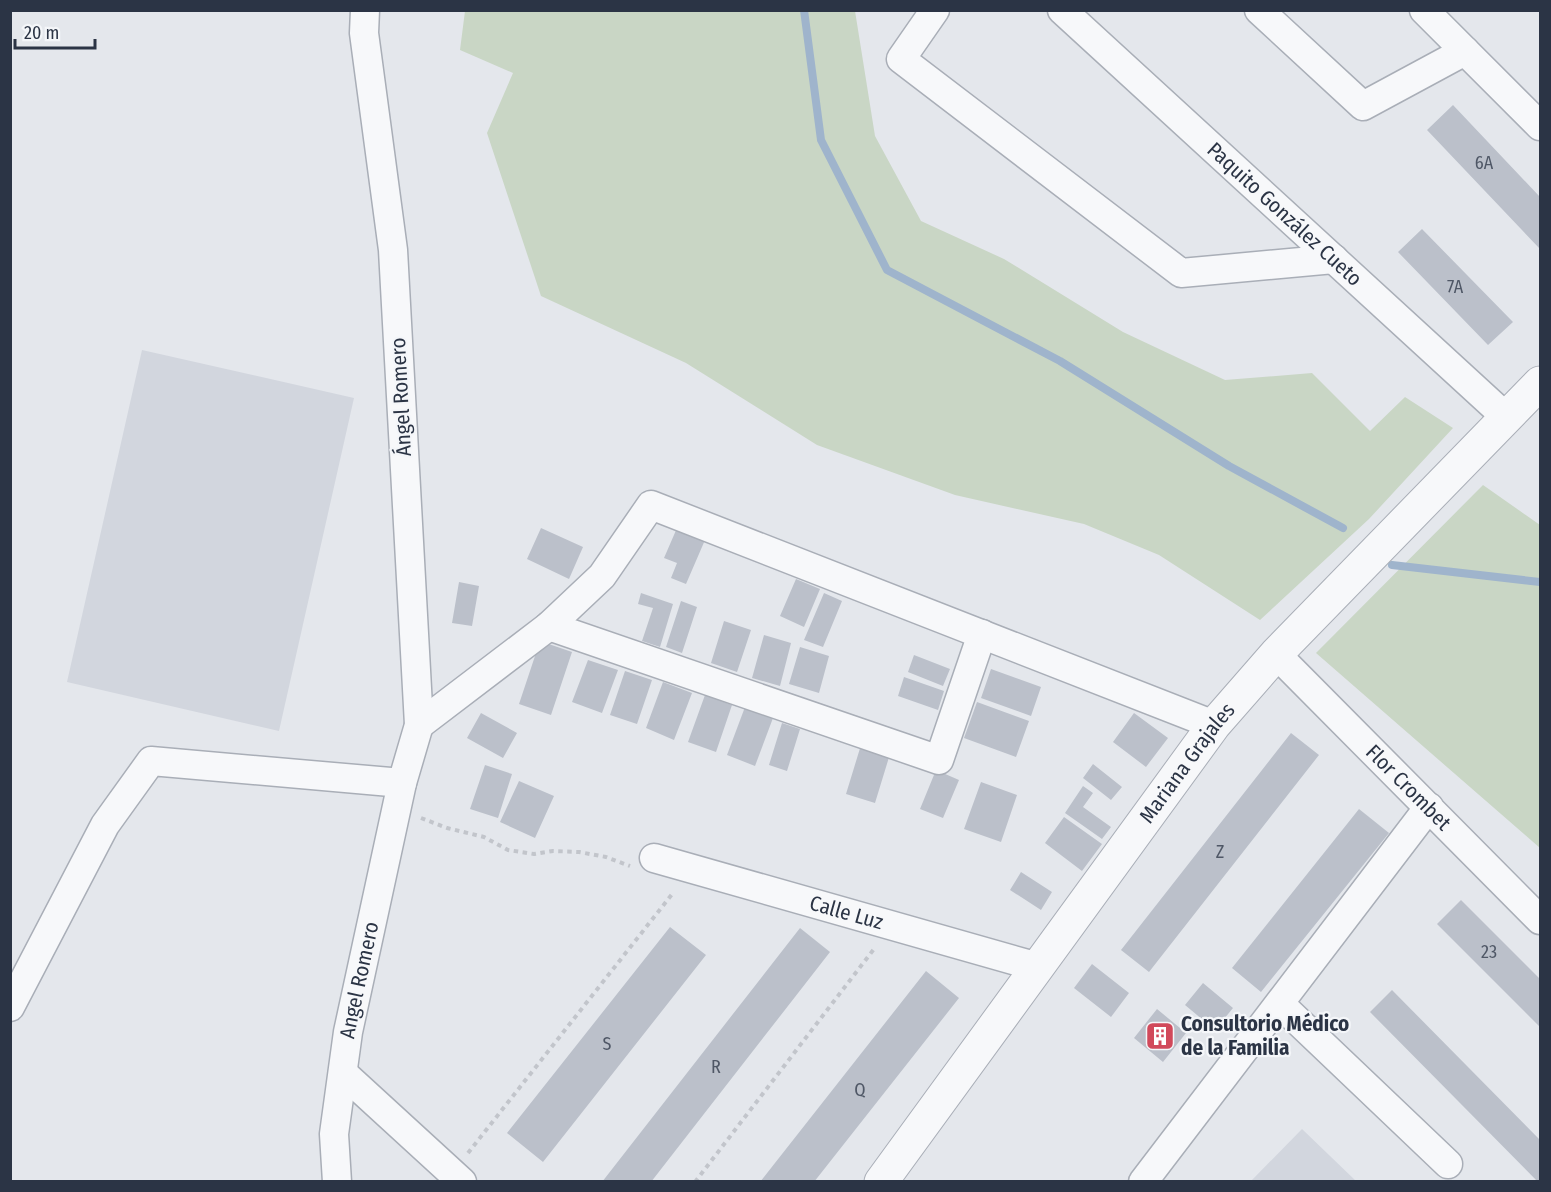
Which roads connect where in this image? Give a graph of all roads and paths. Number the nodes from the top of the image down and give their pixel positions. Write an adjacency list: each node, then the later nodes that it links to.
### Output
1 (365, 10): 14 (street, Ángel Romero)
2 (935, 10): 8 (street)
3 (1062, 10): 8 (street, Paquito González Cueto)
4 (1259, 10): 6 (street)
5 (1424, 10): 6 (street)
6 (1465, 51): 7 (street)
7 (1540, 126)
8 (1334, 259): 10 (street, Paquito González Cueto)
9 (1540, 383): 10 (street, Mariana Grajales)
10 (1507, 418): 13 (street, Mariana Grajales)
11 (549, 626): 12 (street); 12 (street); 14 (street)
12 (982, 634): 15 (street)
13 (1276, 654): 15 (street, Mariana Grajales); 17 (street, Flor Crombet)
14 (419, 725): 16 (street, Ángel Romero)
15 (1214, 725): 23 (street, Mariana Grajales)
16 (402, 783): 18 (street, Angel Romero); 25 (street)
17 (1428, 807): 21 (street, Flor Crombet); 24 (street)
18 (395, 813): 19 (path); 26 (street, Angel Romero)
19 (654, 858): 20 (street, Calle Luz)
20 (692, 868): 22 (street, Calle Luz); 28 (path)
21 (1540, 920)
22 (892, 925): 23 (street, Calle Luz); 30 (path)
23 (1038, 967): 31 (street, Mariana Grajales)
24 (1280, 1004): 27 (street); 32 (street)
25 (10, 1007)
26 (343, 1073): 28 (street); 29 (street, Angel Romero)
27 (1448, 1164)
28 (458, 1177)
29 (337, 1182)
30 (695, 1182)
31 (881, 1182)
32 (1143, 1182)

